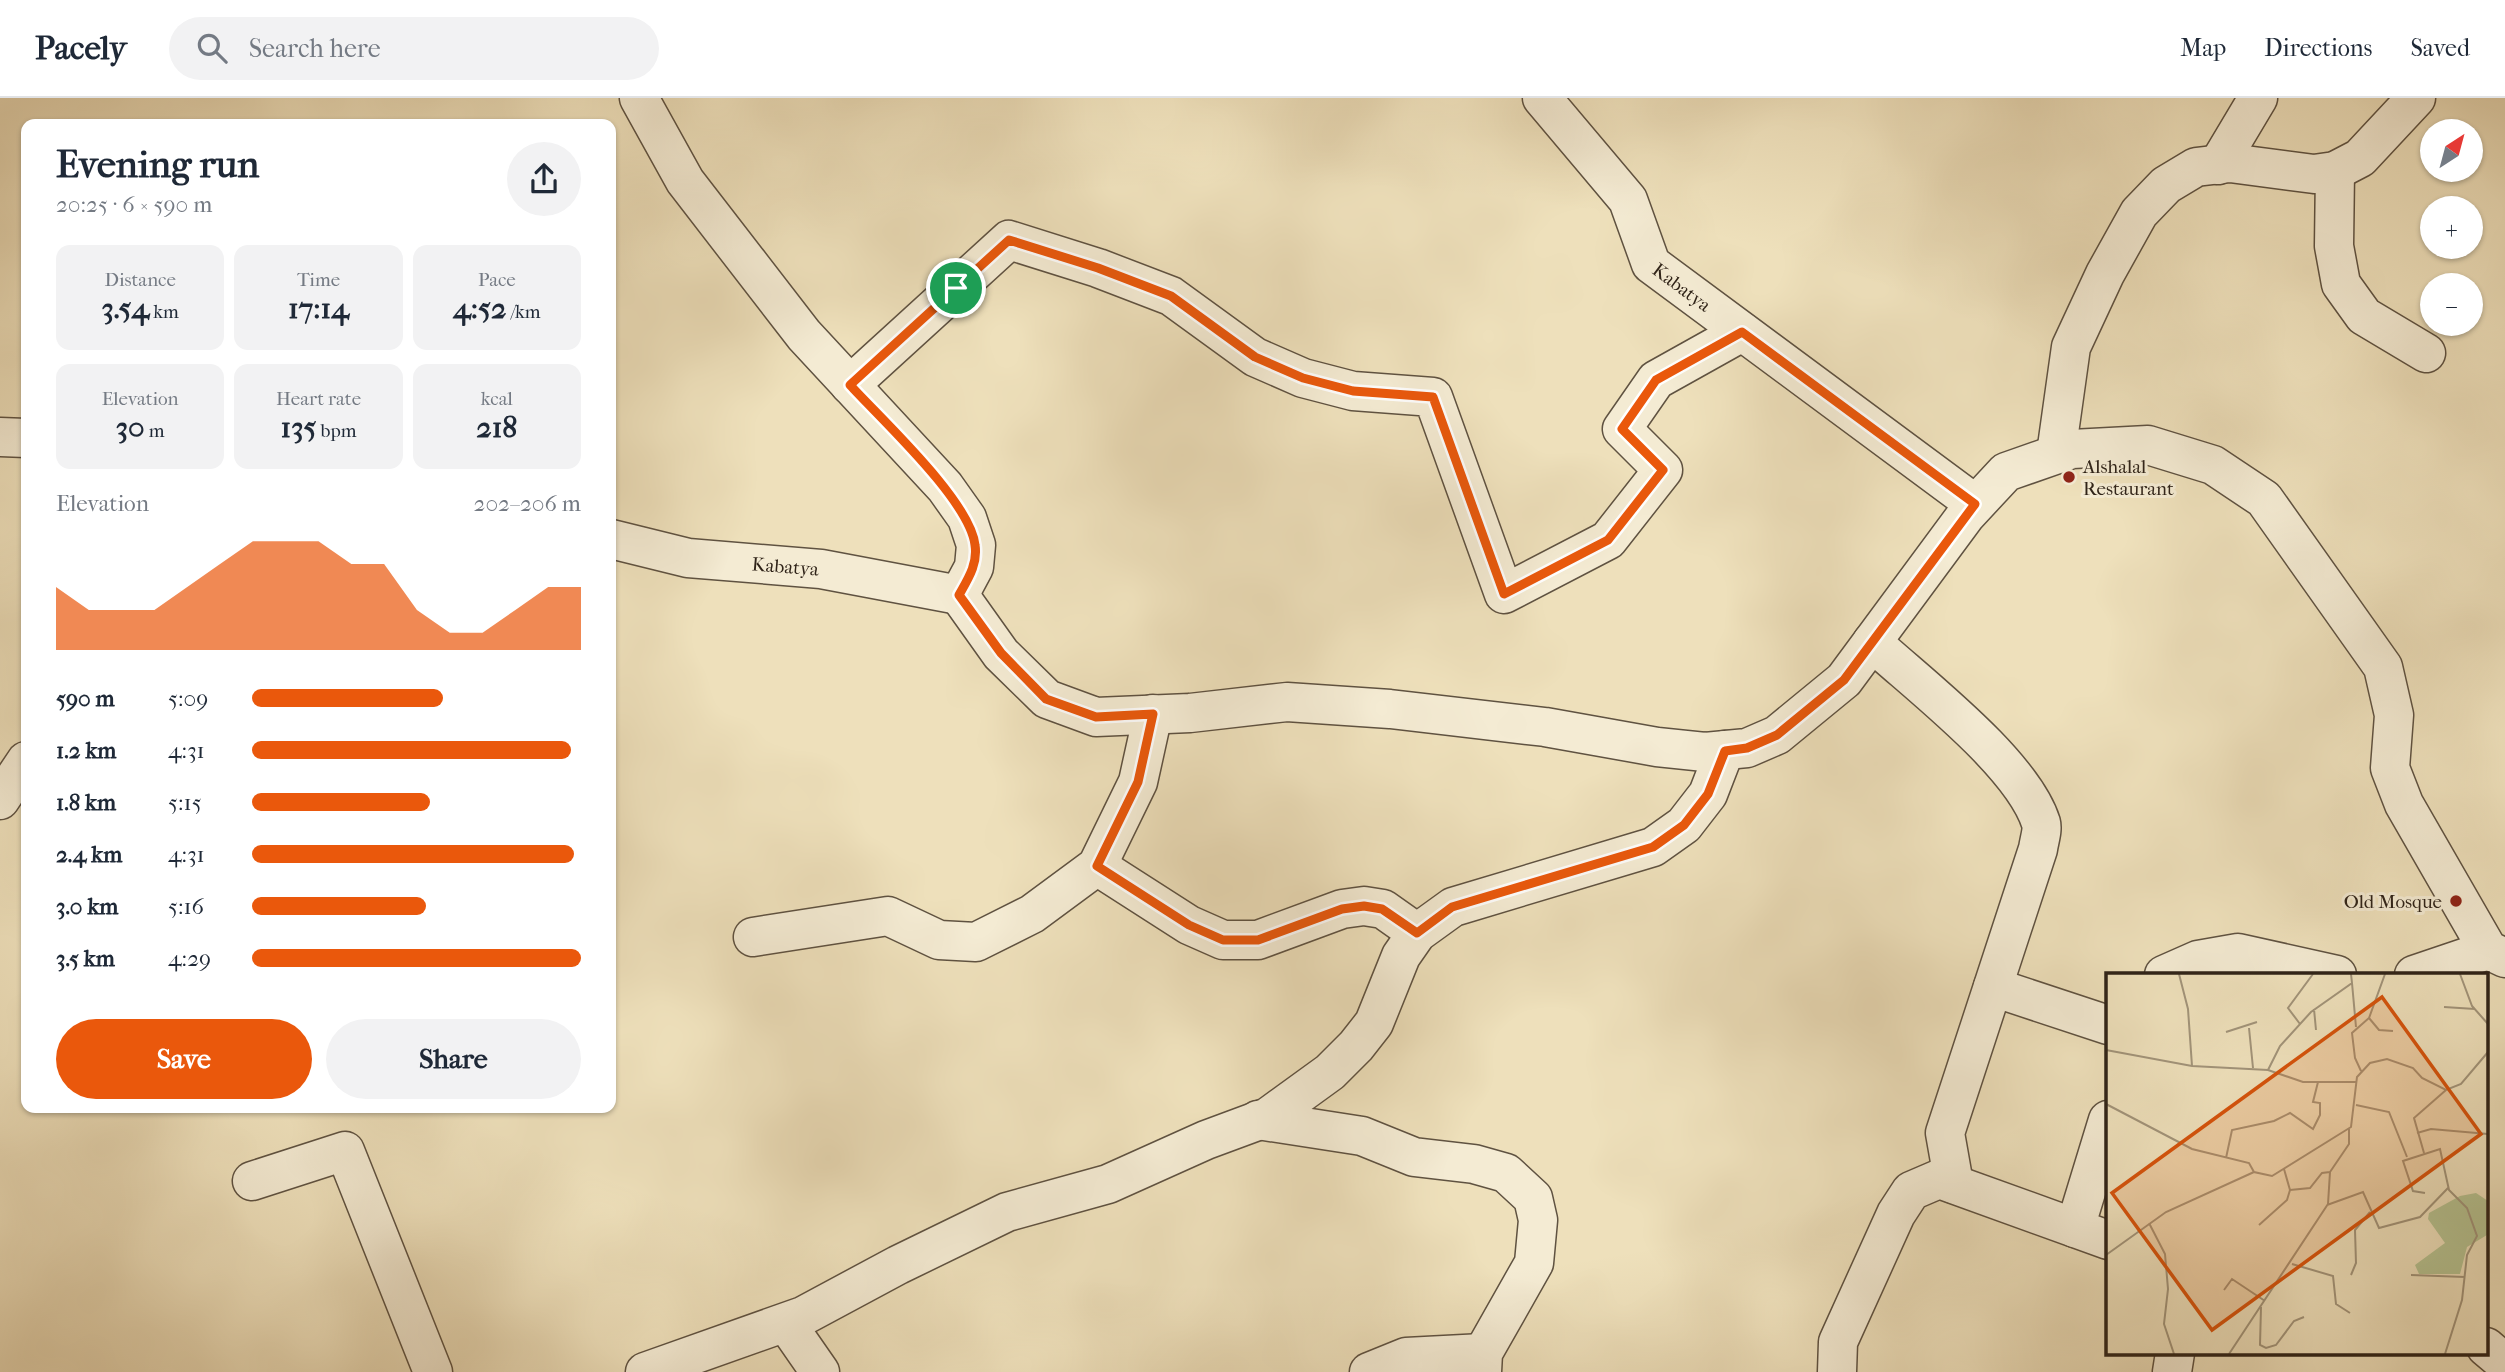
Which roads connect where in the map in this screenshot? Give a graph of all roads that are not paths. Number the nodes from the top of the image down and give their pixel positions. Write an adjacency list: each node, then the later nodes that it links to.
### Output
1 (639, 98): 9 (street)
2 (1542, 98): 7 (street, Kabatya)
3 (2258, 98): 5 (street)
4 (2416, 98): 6 (street)
5 (2218, 164): 6 (street); 12 (street)
6 (2335, 172): 8 (street)
7 (1742, 332): 9 (street); 13 (street, Kabatya)
8 (2426, 353)
9 (850, 385): 15 (street)
10 (0, 438): 11 (street)
11 (21, 438)
12 (2056, 454): 13 (street); 24 (street)
13 (1975, 504): 16 (street)
14 (616, 540): 15 (street, Kabatya)
15 (959, 595): 17 (street)
16 (1872, 642): 18 (street); 28 (street)
17 (1153, 714): 18 (street); 21 (street)
18 (1725, 751): 22 (street)
19 (21, 768): 20 (street)
20 (0, 800)
21 (1097, 866): 22 (street); 23 (street)
22 (1417, 933): 30 (street)
23 (752, 937)
24 (2496, 954): 27 (street)
25 (2169, 973): 26 (street)
26 (2328, 973)
27 (2422, 973)
28 (1993, 986): 29 (street); 33 (street)
29 (2106, 1024)
30 (1258, 1120): 35 (street); 38 (street)
31 (2106, 1133): 34 (street)
32 (252, 1181): 40 (street)
33 (1954, 1184): 34 (street); 44 (street)
34 (2091, 1234)
35 (786, 1323): 41 (street); 42 (street)
36 (2488, 1349): 39 (street)
37 (2175, 1354): 45 (street)
38 (1483, 1363): 43 (street)
39 (2505, 1363)
40 (433, 1372)
41 (645, 1372)
42 (820, 1372)
43 (1369, 1372)
44 (1837, 1372)
45 (2172, 1372)

